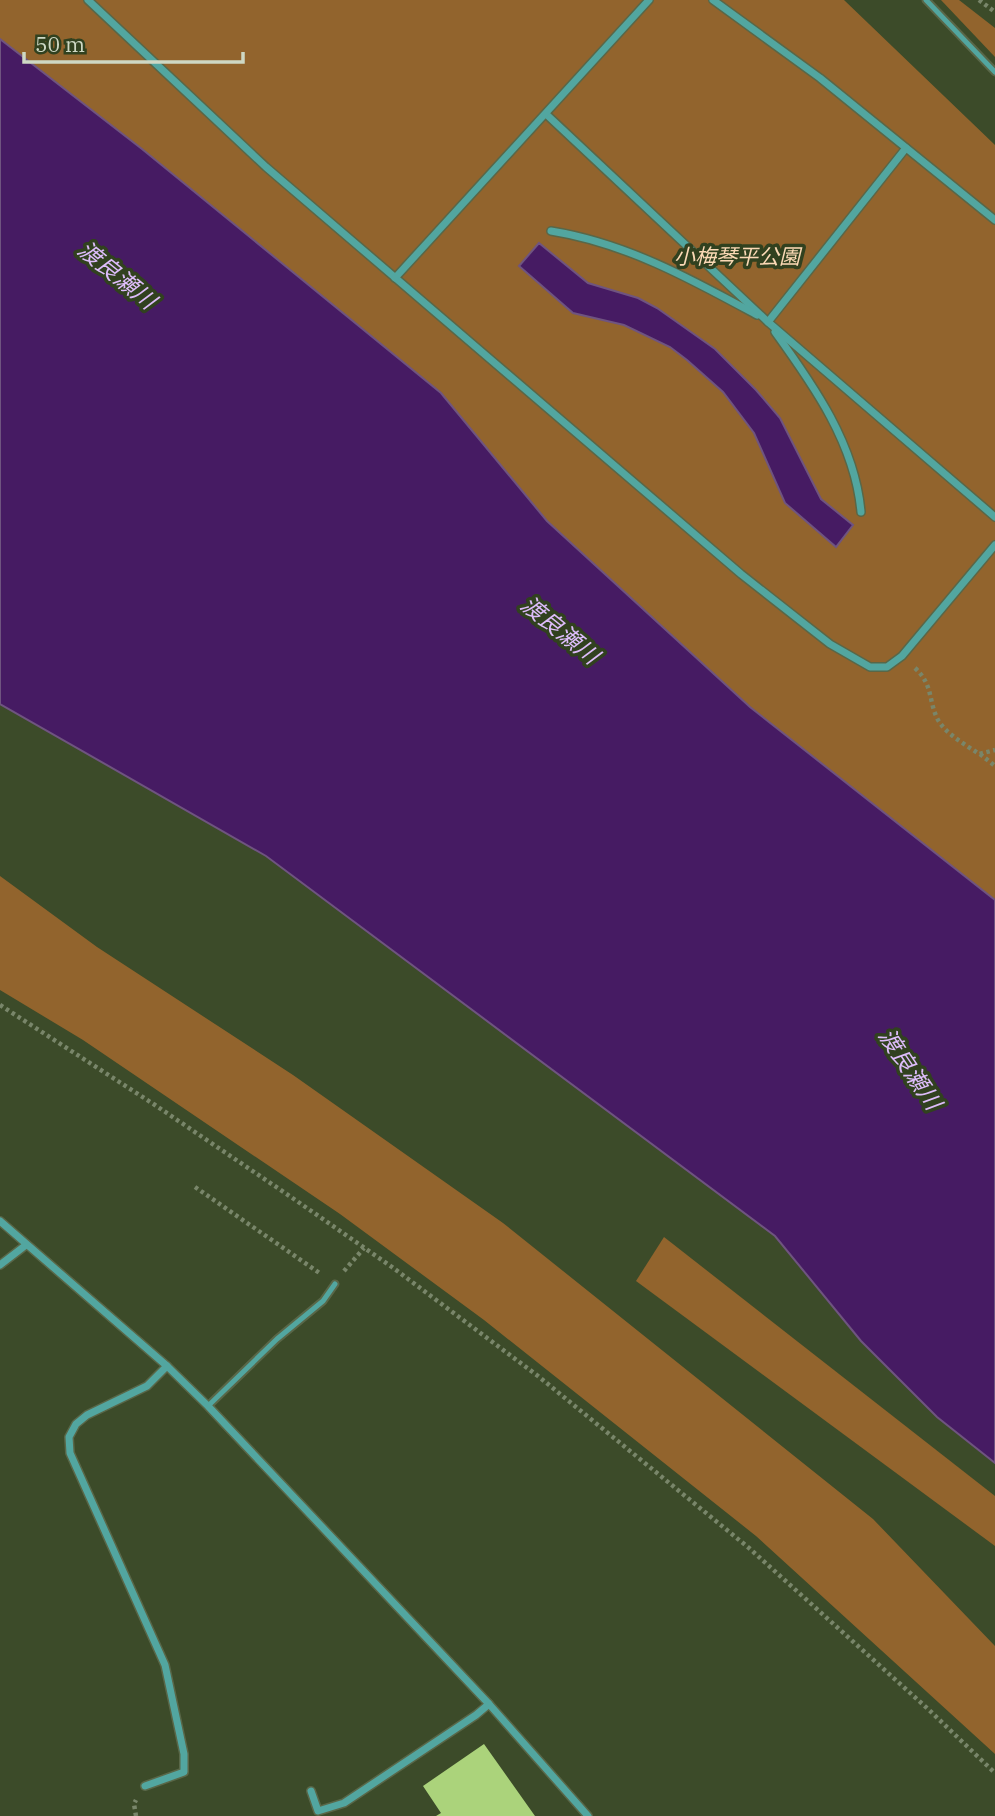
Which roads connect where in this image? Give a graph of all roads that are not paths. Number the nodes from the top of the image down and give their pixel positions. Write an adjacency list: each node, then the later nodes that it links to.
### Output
1 (88, 0): 10 (street)
2 (649, 0): 6 (street)
3 (713, 0): 7 (street)
4 (926, 0): 5 (lane)
5 (995, 72)
6 (546, 114): 10 (street); 11 (street)
7 (906, 148): 8 (street); 11 (street)
8 (995, 220)
9 (551, 231): 11 (street)
10 (396, 278): 14 (street)
11 (768, 322): 12 (street); 13 (street)
12 (861, 512)
13 (995, 517)
14 (995, 545)
15 (0, 1221): 16 (street)
16 (26, 1245): 17 (street); 19 (street)
17 (0, 1265)
18 (335, 1284): 20 (lane)
19 (167, 1366): 20 (street); 22 (street)
20 (208, 1406): 21 (street)
21 (489, 1704): 24 (street); 25 (street)
22 (145, 1786)
23 (311, 1791): 24 (street)
24 (317, 1813)
25 (587, 1816)

